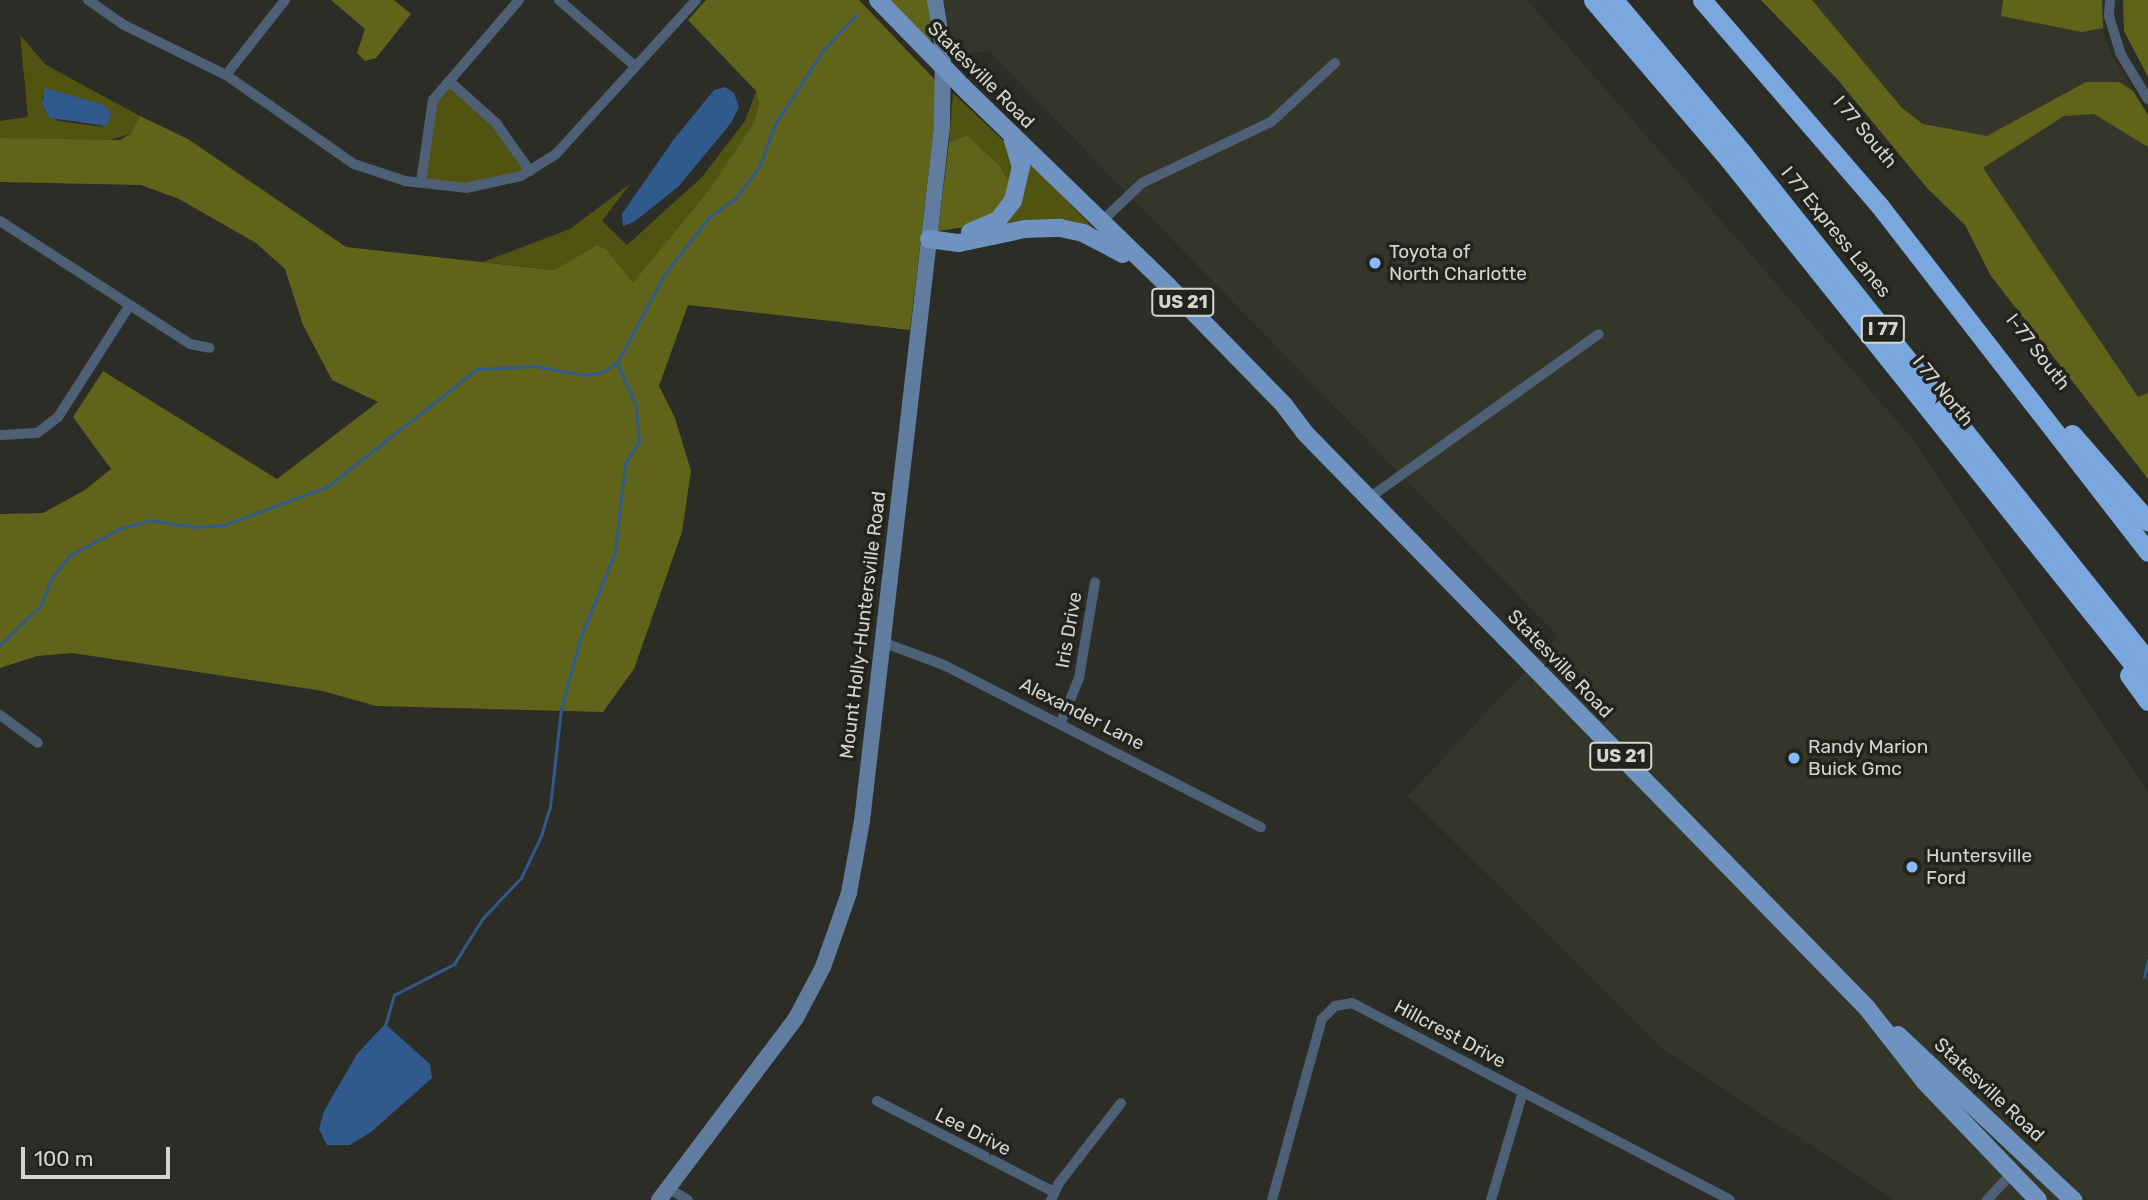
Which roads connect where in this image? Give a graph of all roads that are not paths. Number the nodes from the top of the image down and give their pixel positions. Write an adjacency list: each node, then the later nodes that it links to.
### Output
1 (88, 0): 13 (street)
2 (285, 0): 16 (street)
3 (519, 0): 17 (street)
4 (559, 0): 15 (street)
5 (696, 0): 15 (street)
6 (878, 0): 19 (main road, Statesville Road / US 21, bridge)
7 (1593, 0): 39 (highway, I 77 North / I 77)
8 (1614, 0): 41 (highway, I 77 Express Lanes / I 77)
9 (1702, 0): 37 (highway)
10 (1720, 0): 27 (highway, I 77 South)
11 (2110, 0): 18 (street)
12 (941, 2): 25 (main road, Mount Holly-Huntersville Road)
13 (103, 5): 16 (street)
14 (1335, 63): 24 (street)
15 (635, 66): 20 (street)
16 (226, 75): 22 (street)
17 (449, 81): 20 (street); 22 (street)
18 (2148, 99)
19 (1012, 136): 21 (main road, Statesville Road / US 21); 25 (main road)
20 (530, 172): 22 (street)
21 (1054, 179): 24 (main road, Statesville Road / US 21); 26 (main road, Statesville Road / US 21)
22 (421, 182)
23 (0, 221): 28 (street)
24 (1102, 221): 31 (main road, Statesville Road / US 21)
25 (929, 239): 26 (main road); 40 (main road, Mount Holly-Huntersville Road)
26 (1123, 254): 31 (main road, Statesville Road / US 21)
27 (1968, 298): 32 (highway, I-77 South)
28 (130, 305): 30 (street); 33 (street)
29 (1599, 334): 34 (street)
30 (210, 348)
31 (1304, 432): 34 (main road, Statesville Road / US 21)
32 (2072, 434): 35 (highway); 36 (highway)
33 (0, 435)
34 (1368, 499): 48 (main road, Statesville Road / US 21)
35 (2148, 521)
36 (2148, 532)
37 (2148, 552)
38 (1095, 582): 45 (street, Iris Drive)
39 (2070, 587): 42 (highway, I 77 North / I 77); 43 (highway)
40 (882, 642): 45 (street, Alexander Lane); 53 (main road, Mount Holly-Huntersville Road)
41 (2148, 661)
42 (2148, 683)
43 (2148, 701)
44 (0, 715): 46 (street)
45 (1061, 722): 47 (street, Alexander Lane)
46 (38, 743)
47 (1261, 827)
48 (1873, 1014): 52 (main road, Statesville Road / US 21); 62 (main road, Statesville Road / US 21)
49 (1523, 1092): 54 (street, Hillcrest Drive); 57 (street, Hillcrest Drive); 58 (street)
50 (877, 1101): 55 (street, Lee Drive)
51 (1121, 1103): 55 (street)
52 (2012, 1173): 60 (street); 61 (main road, Statesville Road / US 21)
53 (664, 1194): 56 (street)
54 (1711, 1195): 59 (street, Hillcrest Drive)
55 (1053, 1196)
56 (688, 1200)
57 (1272, 1200)
58 (1491, 1200)
59 (1730, 1200)
60 (1987, 1200)
61 (2038, 1200)
62 (2073, 1200)

